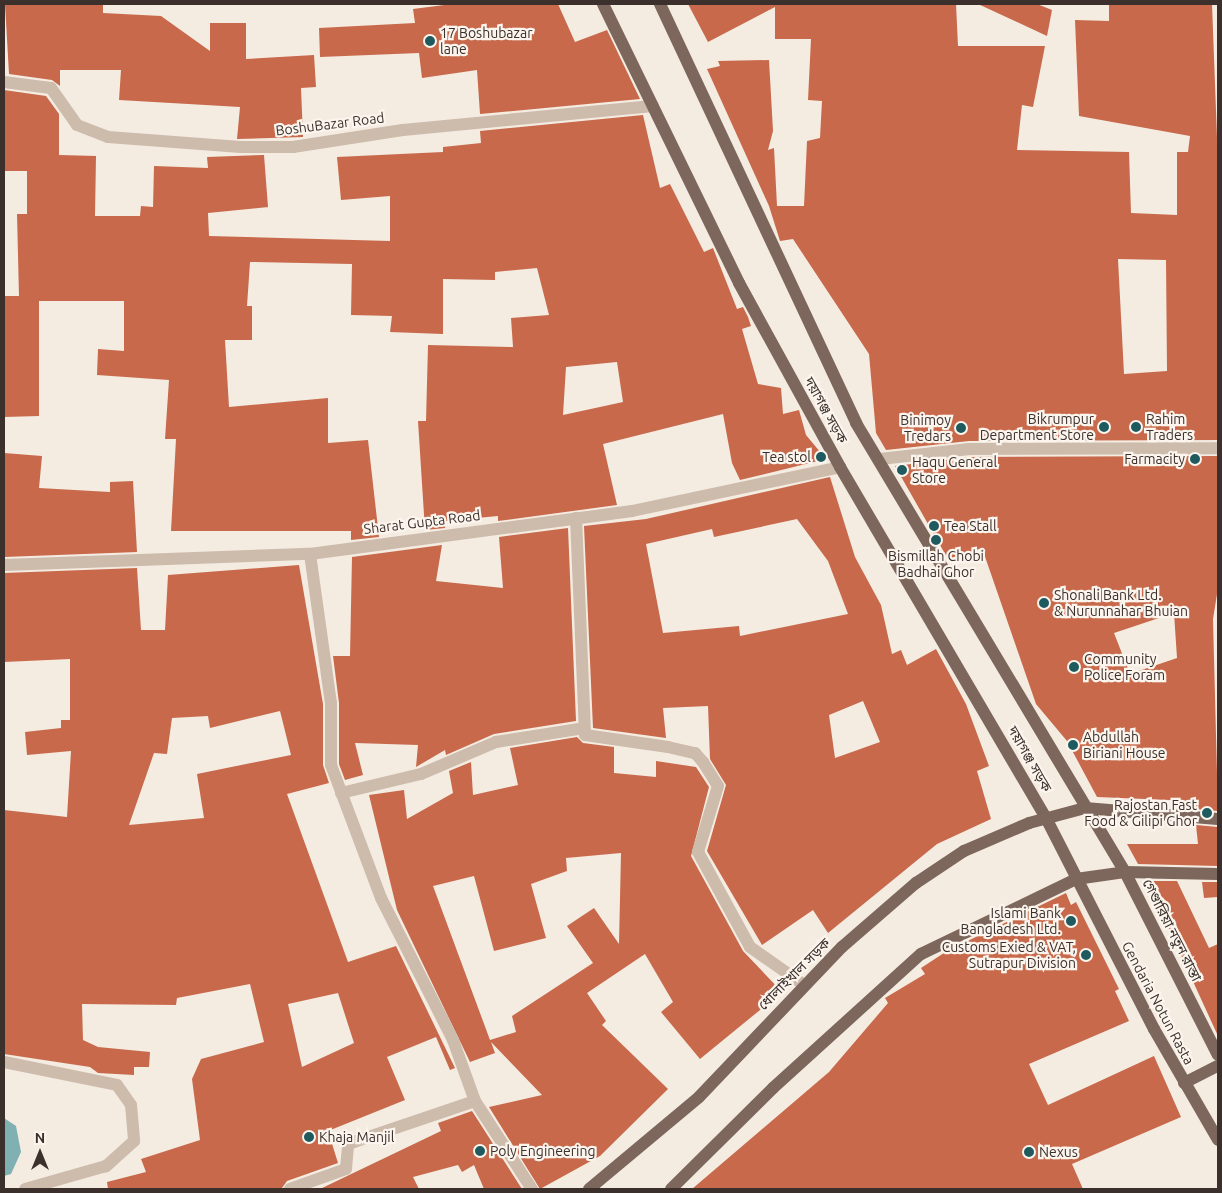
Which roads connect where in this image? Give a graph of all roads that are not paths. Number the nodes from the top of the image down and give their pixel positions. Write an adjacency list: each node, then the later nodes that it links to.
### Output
1 (604, 4): 4 (main road, দয়াগঞ্জ সড়ক)
2 (660, 4): 6 (main road, দয়াগঞ্জ সড়ক)
3 (4, 82): 4 (street, BoshuBazar Road)
4 (653, 106): 7 (main road, দয়াগঞ্জ সড়ক)
5 (1218, 448): 6 (street)
6 (880, 459): 13 (main road, দয়াগঞ্জ সড়ক)
7 (840, 467): 8 (street, Sharat Gupta Road); 14 (main road, দয়াগঞ্জ সড়ক)
8 (576, 518): 9 (street, Sharat Gupta Road); 11 (street)
9 (310, 554): 10 (street, Sharat Gupta Road); 12 (street)
10 (4, 564)
11 (584, 728): 12 (street); 19 (street)
12 (341, 793): 24 (street)
13 (1085, 808): 14 (main road, ধোলাইখাল সড়ক); 15 (main road, ধোলাইখাল সড়ক); 16 (main road, দয়াগঞ্জ সড়ক)
14 (1046, 818): 18 (main road, দয়াগঞ্জ সড়ক); 19 (main road, ধোলাইখাল সড়ক)
15 (1218, 819)
16 (1125, 872): 17 (main road); 18 (main road); 20 (main road, গেণ্ডারিয়া নতুন রাস্তা)
17 (1218, 874)
18 (1076, 879): 23 (main road, Gendaria Notun Rasta); 30 (main road)
19 (804, 985): 29 (main road, ধোলাইখাল সড়ক)
20 (1218, 1054)
21 (4, 1062): 26 (street)
22 (1218, 1066): 23 (main road)
23 (1184, 1083): 25 (main road, Gendaria Notun Rasta)
24 (475, 1101): 27 (street); 28 (street)
25 (1218, 1140)
26 (25, 1189)
27 (290, 1189)
28 (532, 1189)
29 (589, 1189)
30 (671, 1189)

